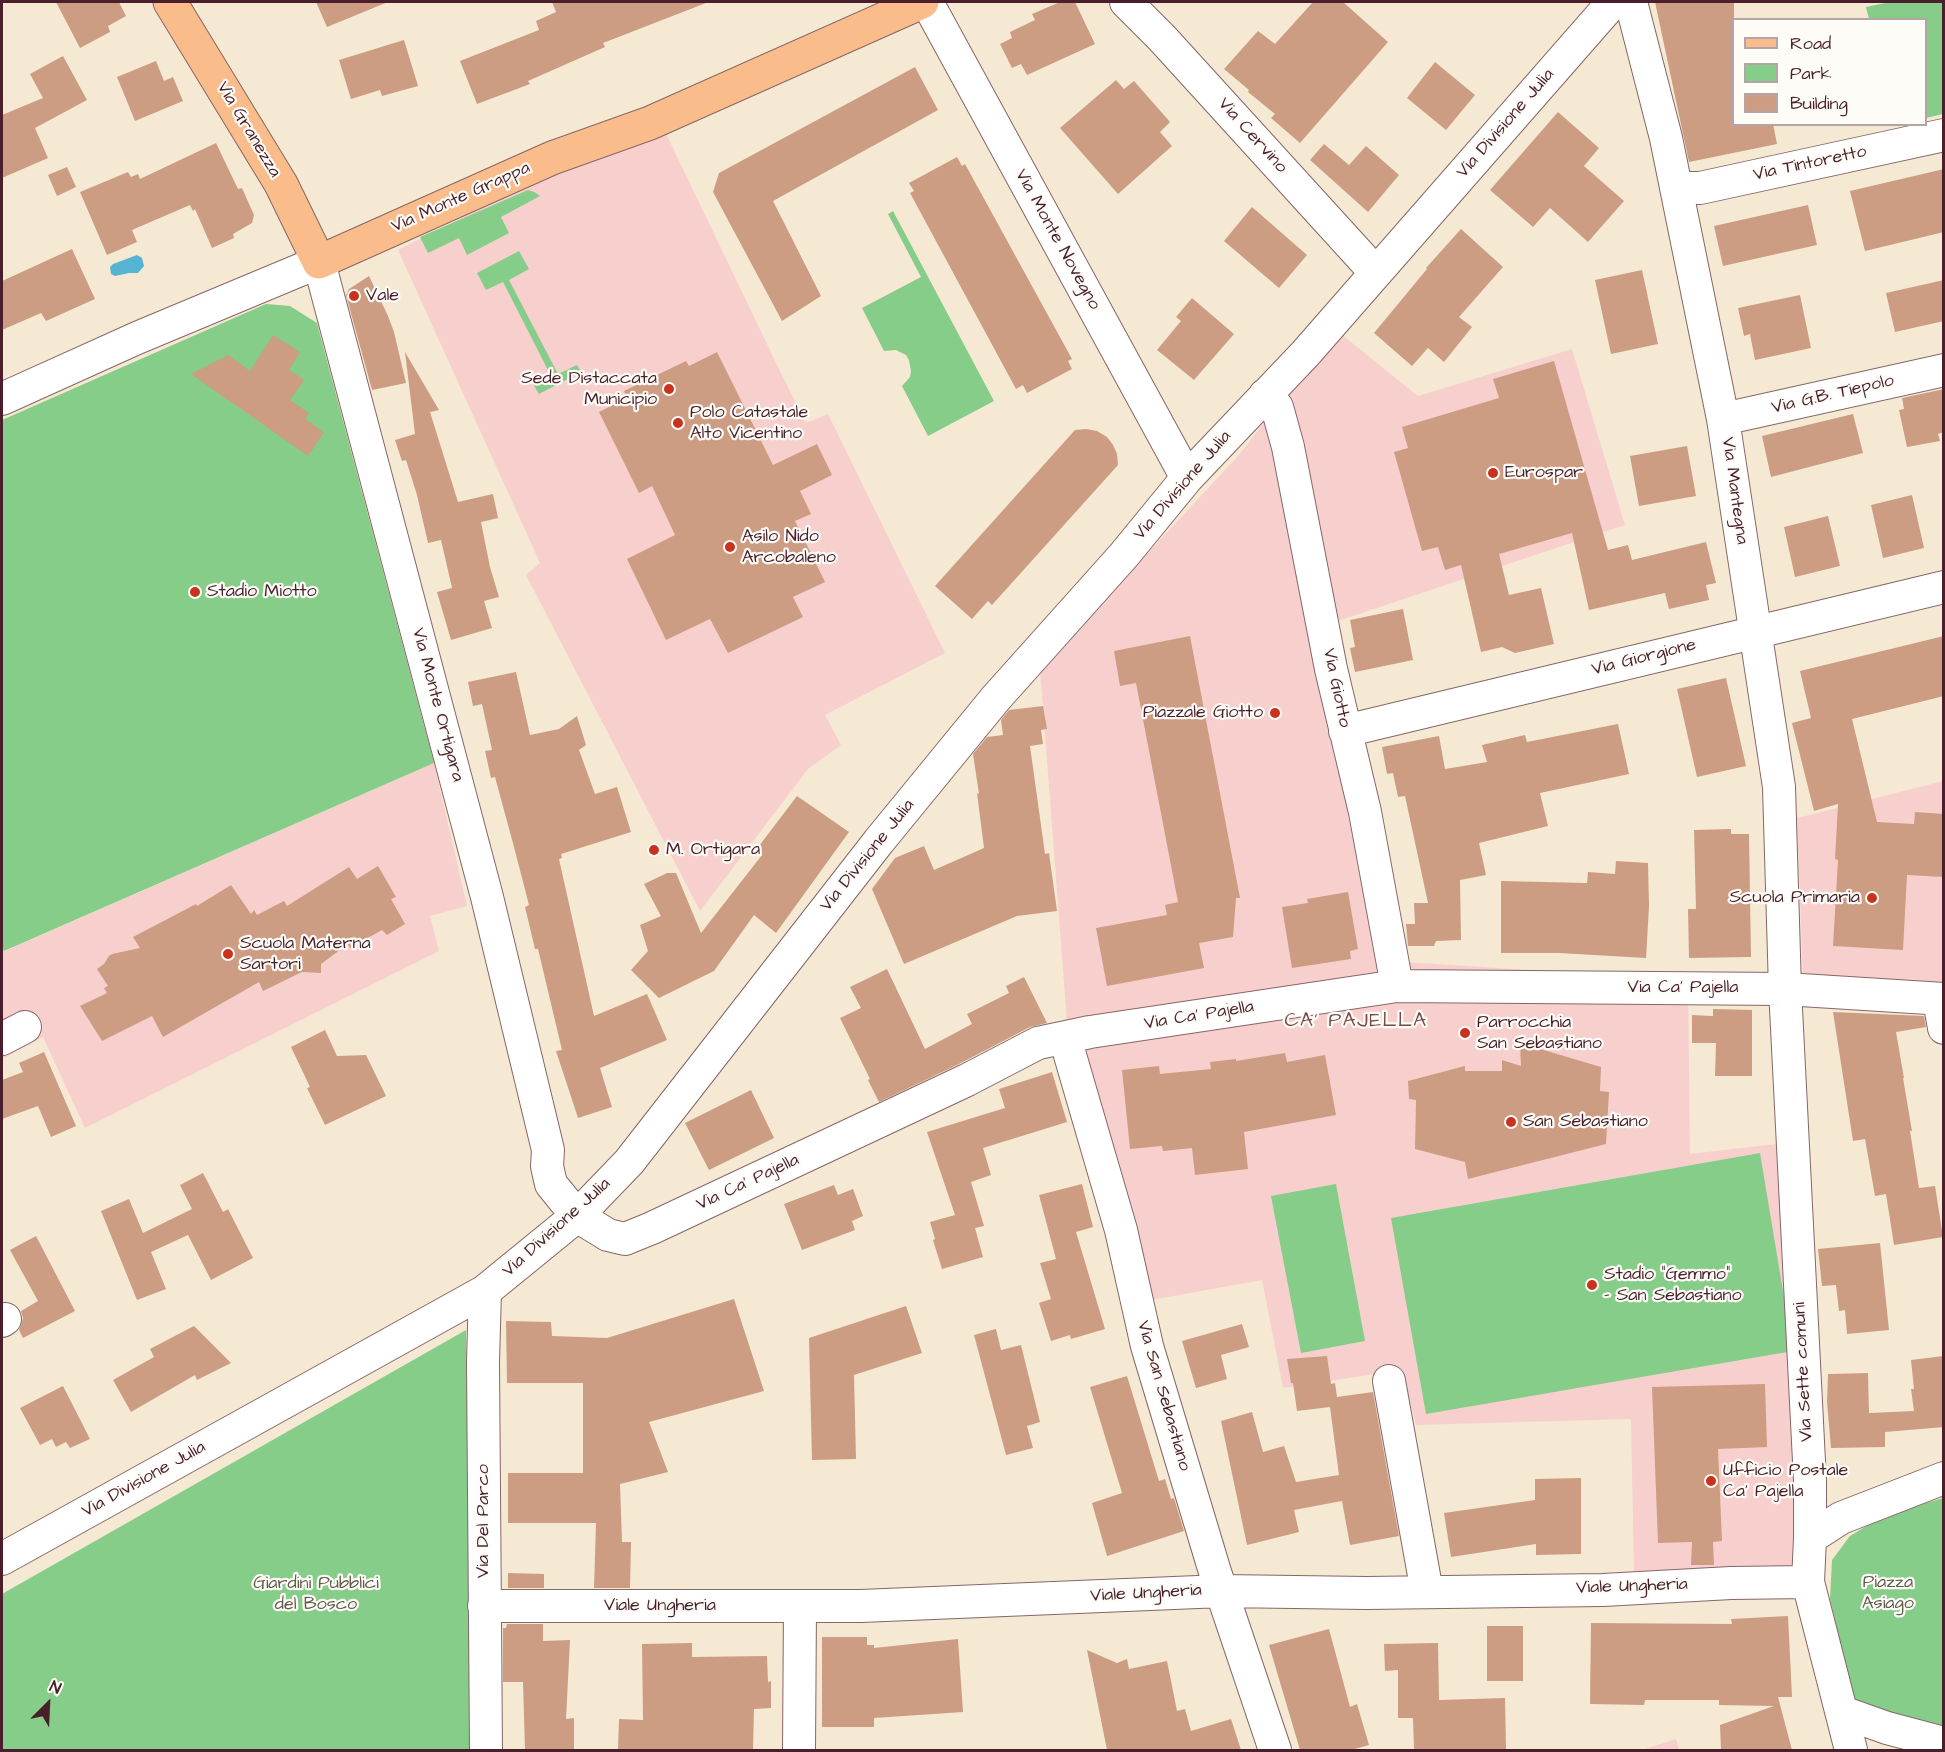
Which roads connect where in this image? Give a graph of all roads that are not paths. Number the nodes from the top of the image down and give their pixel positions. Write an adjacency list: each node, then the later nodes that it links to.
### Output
1 (170, 2): 9 (main road, Via Granezza)
2 (922, 2): 9 (main road, Via Monte Grappa)
3 (927, 2): 15 (street, Via Monte Novegno)
4 (1126, 2): 10 (street, Via Cervino)
5 (1613, 2): 10 (street, Via Divisione Julia)
6 (1631, 2): 8 (street, Via Mantegna)
7 (1944, 135): 8 (street, Via Tintoretto)
8 (1676, 188): 14 (street, Via Mantegna)
9 (319, 262): 13 (street, Via Monte Grappa); 23 (street, Via Monte Ortigara)
10 (1376, 273): 12 (street, Via Divisione Julia)
11 (1944, 370): 14 (street, Via G.B. Tiepolo)
12 (1265, 395): 15 (street, Via Divisione Julia); 18 (street, Via Giotto)
13 (2, 396)
14 (1723, 419): 17 (street, Via Mantegna)
15 (1187, 478): 23 (street, Via Divisione Julia)
16 (1944, 587): 17 (street, Via Giorgione)
17 (1755, 631): 18 (street, Via Giorgione); 20 (street, Via Mantegna)
18 (1345, 731): 19 (street, Via Giotto)
19 (1397, 986): 20 (street, Via Ca' Pajella); 22 (street, Via Ca' Pajella)
20 (1785, 989): 21 (street, Via Ca' Pajella); 27 (street, Via Sette comuni)
21 (1942, 1009)
22 (1065, 1038): 23 (street, Via Ca' Pajella); 30 (street, Via San Sebastiano)
23 (577, 1215): 24 (street, Via Divisione Julia)
24 (485, 1291): 28 (street, Via Divisione Julia); 32 (street, Via Del Parco)
25 (1389, 1381): 31 (street)
26 (1944, 1478): 27 (street)
27 (1810, 1538): 29 (street, Via Sette comuni)
28 (2, 1559)
29 (1808, 1582): 31 (street, Viale Ungheria); 34 (street, Via Sette comuni)
30 (1222, 1591): 31 (street, Viale Ungheria); 33 (street, Viale Ungheria); 38 (street, Via San Sebastiano)
31 (1426, 1592)
32 (484, 1606): 33 (street, Viale Ungheria); 36 (street, Via Del Parco)
33 (800, 1606): 37 (street)
34 (1842, 1712): 35 (street); 39 (street, Via Sette comuni)
35 (1944, 1743)
36 (486, 1750)
37 (807, 1750)
38 (1275, 1750)
39 (1851, 1750)

